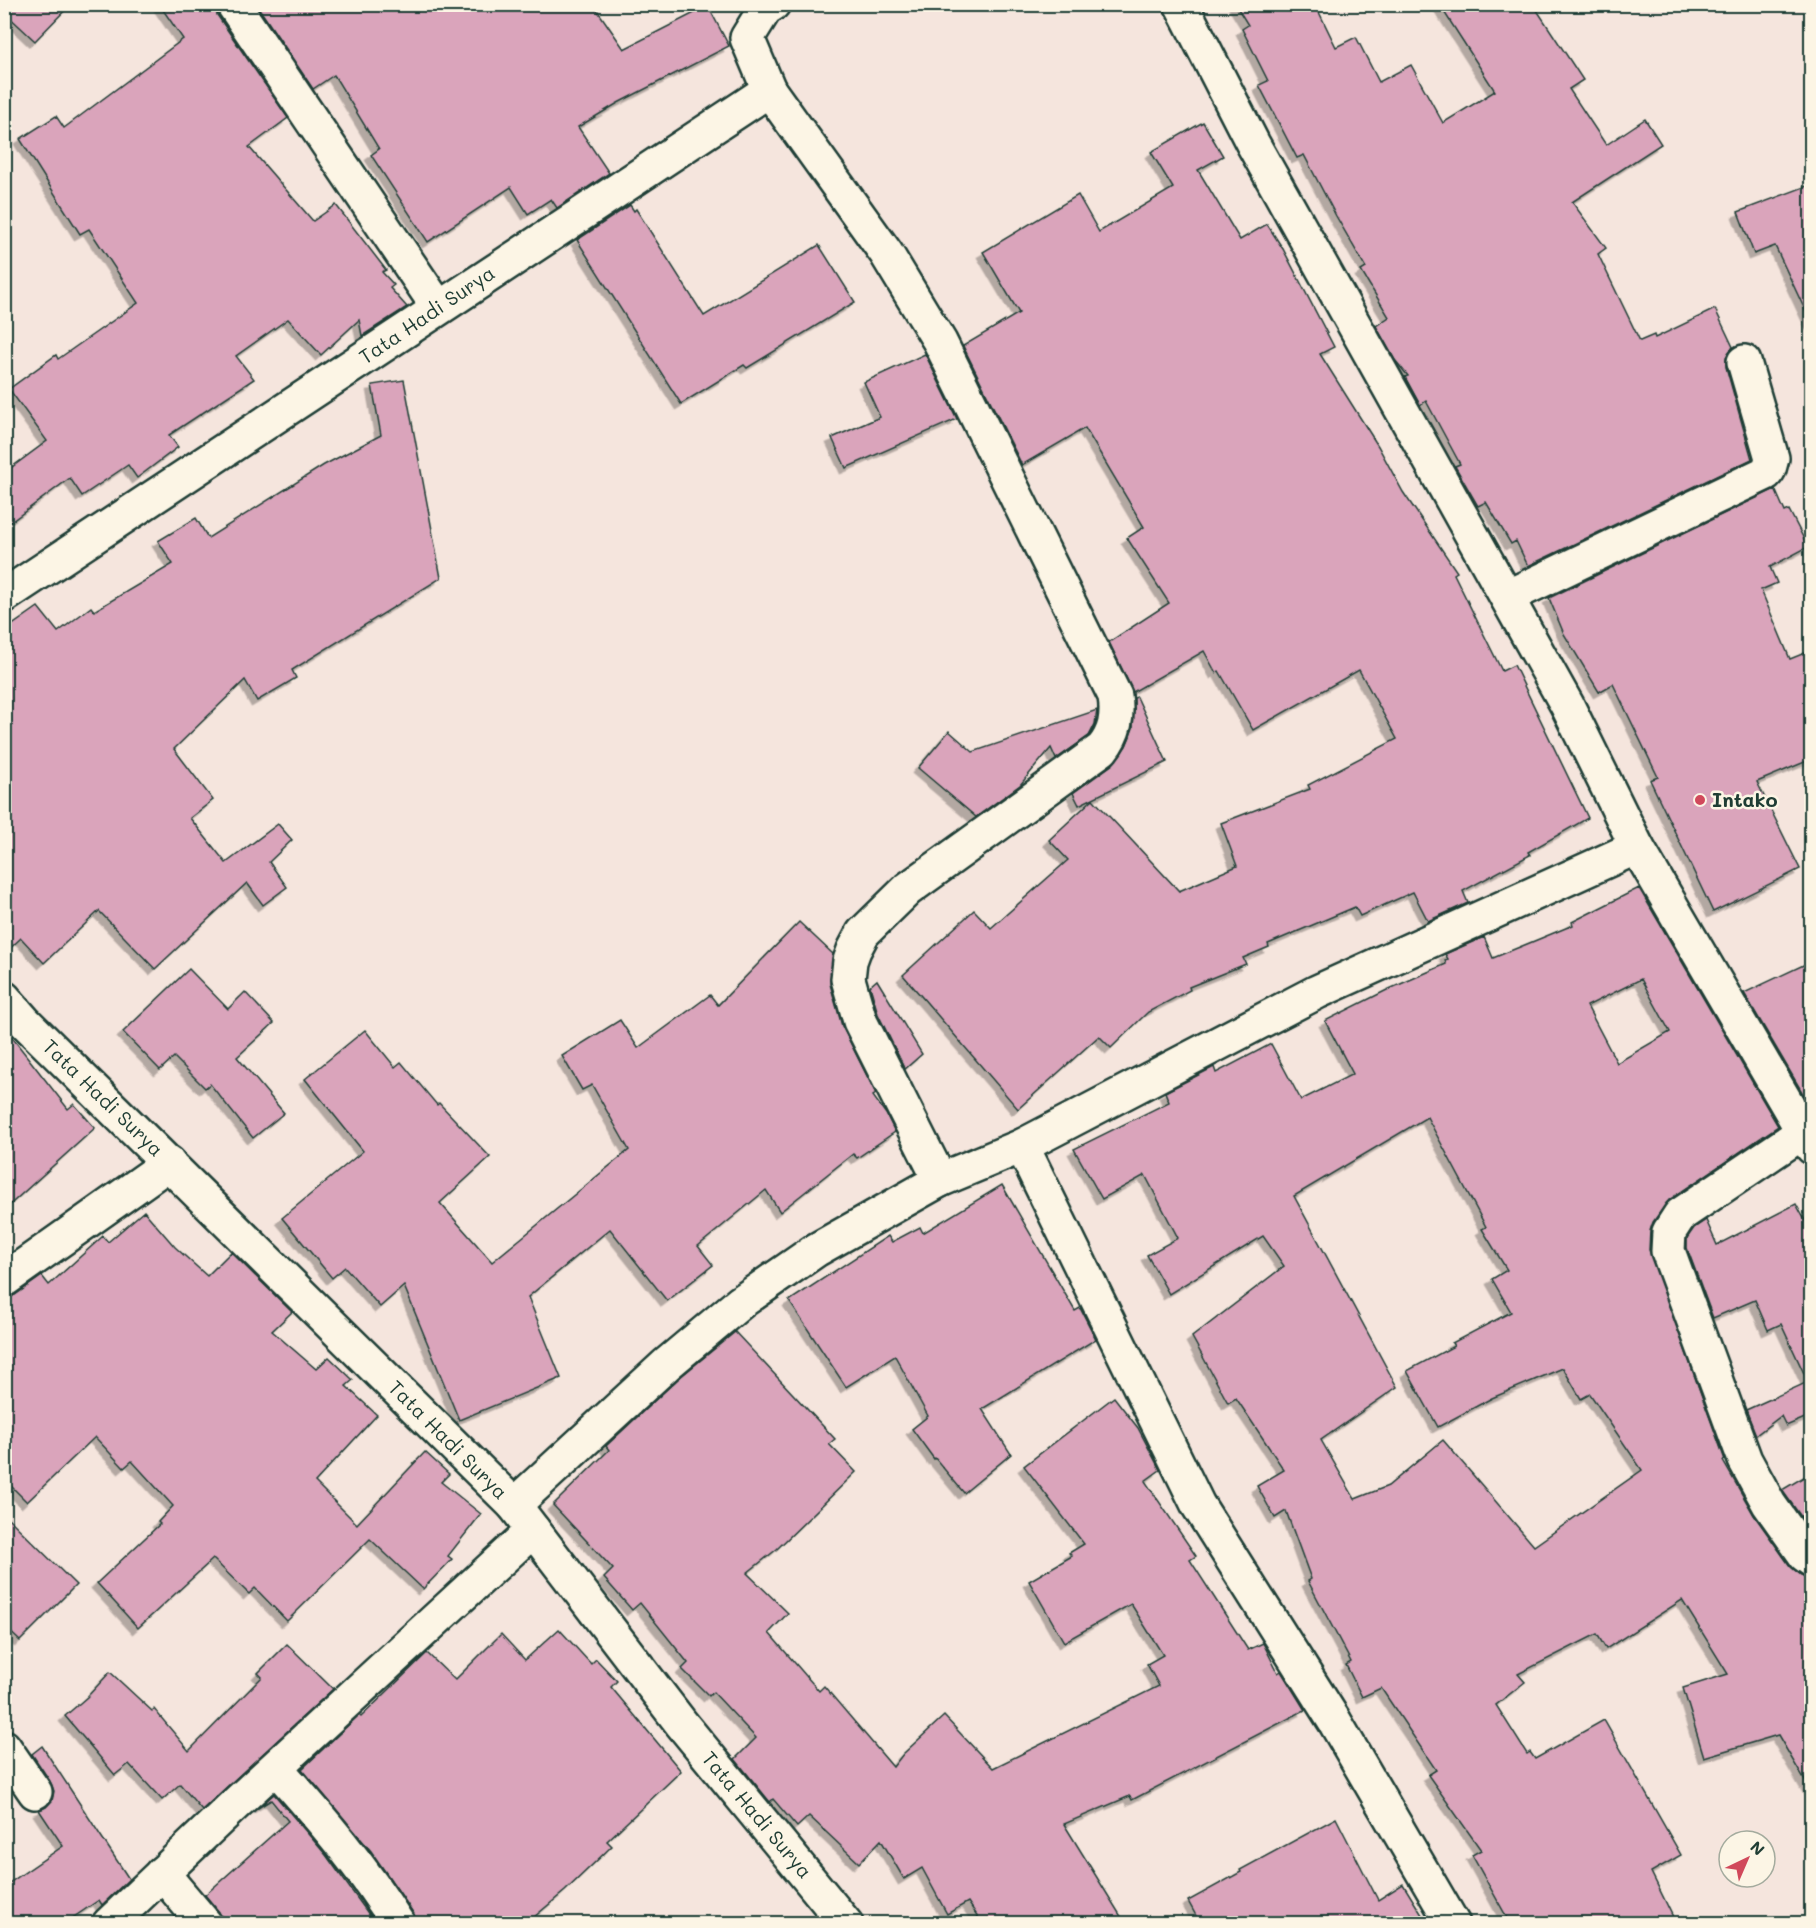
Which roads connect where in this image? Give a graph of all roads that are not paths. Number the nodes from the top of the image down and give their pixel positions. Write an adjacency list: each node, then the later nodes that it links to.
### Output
1 (233, 4): 5 (street)
2 (773, 4): 4 (street)
3 (1181, 4): 8 (street)
4 (769, 90): 5 (street, Tata Hadi Surya); 14 (street)
5 (438, 307): 7 (street, Tata Hadi Surya)
6 (1744, 362): 8 (street)
7 (4, 596)
8 (1507, 597): 9 (street)
9 (1637, 847): 11 (street); 12 (street)
10 (11, 1018): 13 (street, Tata Hadi Surya)
11 (1807, 1139): 17 (street)
12 (1022, 1146): 14 (street); 26 (street)
13 (170, 1163): 15 (street); 16 (street, Tata Hadi Surya)
14 (940, 1180): 16 (street)
15 (4, 1280)
16 (524, 1518): 19 (street); 25 (street, Tata Hadi Surya)
17 (1812, 1560)
18 (4, 1748): 20 (street)
19 (276, 1768): 21 (street); 24 (street)
20 (35, 1792)
21 (162, 1873): 22 (street); 23 (street)
22 (109, 1923)
23 (205, 1923)
24 (398, 1923)
25 (846, 1923)
26 (1453, 1923)

